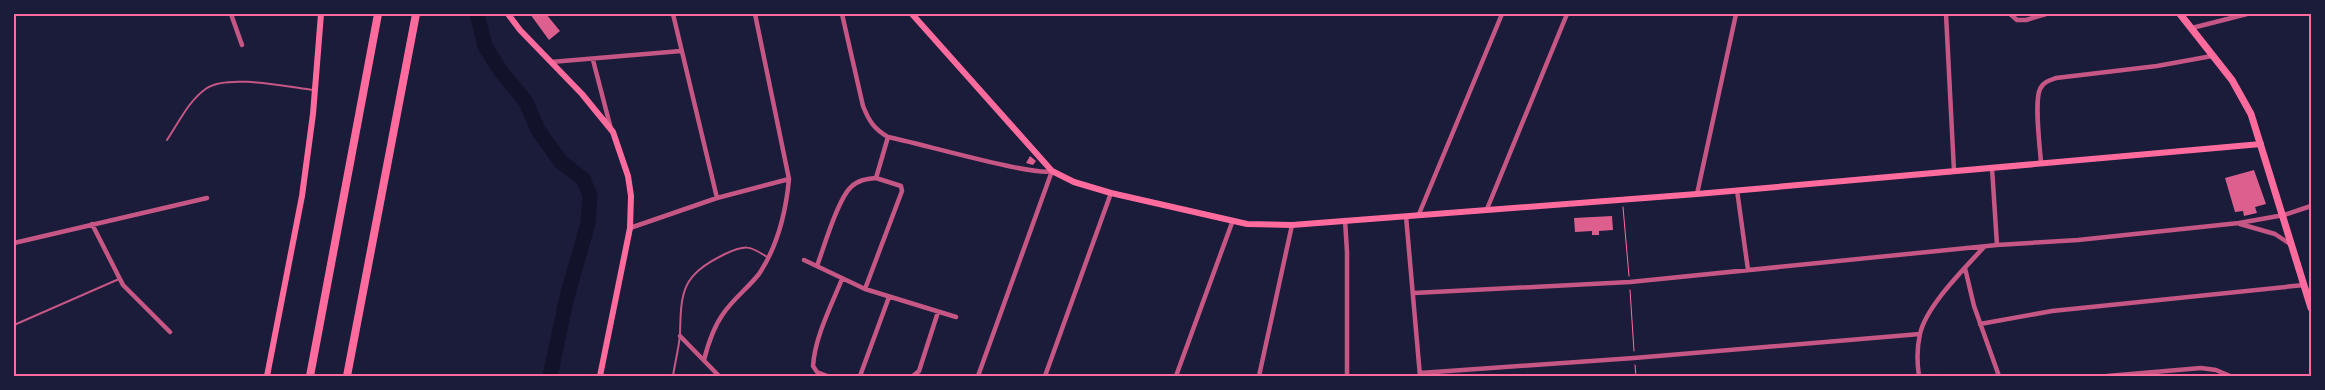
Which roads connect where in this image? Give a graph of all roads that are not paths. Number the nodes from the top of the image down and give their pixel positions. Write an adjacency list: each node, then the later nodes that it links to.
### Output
1 (231, 14): 19 (street)
2 (321, 14): 24 (main road)
3 (378, 14): 78 (highway)
4 (416, 14): 79 (highway)
5 (508, 14): 23 (main road)
6 (673, 14): 20 (street)
7 (755, 14): 34 (street)
8 (842, 14): 26 (street)
9 (912, 14): 31 (main road)
10 (1502, 14): 42 (street)
11 (1567, 14): 41 (street)
12 (1736, 14): 37 (street)
13 (1946, 14): 32 (street)
14 (2010, 14): 15 (street)
15 (2046, 14)
16 (2180, 14): 18 (main road)
17 (2247, 14): 18 (street)
18 (2192, 28): 21 (main road)
19 (242, 45)
20 (681, 51): 22 (street); 39 (street)
21 (2212, 56): 28 (main road); 29 (street)
22 (593, 60): 23 (street); 25 (street)
23 (550, 62): 25 (main road)
24 (314, 90): 27 (lane); 77 (main road)
25 (612, 132): 50 (main road)
26 (888, 136): 31 (street); 33 (street)
27 (167, 140)
28 (2262, 144): 29 (main road); 44 (main road)
29 (2041, 163): 30 (main road)
30 (1992, 168): 32 (main road); 52 (street)
31 (1052, 171): 36 (main road); 86 (street)
32 (1954, 171): 35 (main road)
33 (876, 178): 57 (street); 63 (street)
34 (789, 179): 39 (street); 55 (street)
35 (1737, 190): 37 (main road); 59 (street)
36 (1111, 193): 46 (main road); 87 (street)
37 (1697, 194): 41 (main road)
38 (207, 198): 48 (street)
39 (717, 198): 50 (street)
40 (2311, 206): 44 (street)
41 (1487, 209): 42 (main road)
42 (1419, 214): 43 (main road)
43 (1406, 215): 45 (main road); 64 (street)
44 (2284, 215): 47 (street); 53 (main road)
45 (1345, 219): 49 (main road); 90 (street)
46 (1233, 220): 49 (main road); 88 (street)
47 (2239, 223): 52 (street); 53 (street)
48 (92, 224): 51 (street); 60 (street)
49 (1292, 225): 89 (street)
50 (630, 228): 80 (main road)
51 (14, 243)
52 (1997, 246): 54 (street)
53 (2293, 246): 62 (main road)
54 (1984, 247): 58 (street); 59 (street)
55 (768, 258): 73 (lane); 74 (street)
56 (804, 260): 57 (street)
57 (817, 266): 61 (street)
58 (1965, 268): 69 (street); 72 (street)
59 (1748, 270): 64 (street)
60 (118, 279): 70 (lane); 71 (street)
61 (842, 279): 63 (street); 83 (street)
62 (2304, 285): 66 (main road); 69 (street)
63 (865, 289): 65 (street)
64 (1414, 293): 76 (street)
65 (889, 297): 67 (street); 84 (street)
66 (2311, 308)
67 (938, 312): 68 (street); 85 (street)
68 (956, 317)
69 (1980, 324): 92 (street)
70 (14, 325)
71 (170, 332)
72 (1920, 334): 76 (street); 91 (street)
73 (680, 336): 74 (street); 81 (lane)
74 (704, 360): 82 (street)
75 (2156, 374): 93 (street); 94 (street)
76 (1420, 375)
77 (267, 376)
78 (310, 376)
79 (347, 376)
80 (600, 376)
81 (673, 376)
82 (719, 376)
83 (827, 376)
84 (860, 376)
85 (913, 376)
86 (978, 376)
87 (1045, 376)
88 (1176, 376)
89 (1259, 376)
90 (1347, 376)
91 (1919, 376)
92 (1999, 376)
93 (2107, 376)
94 (2230, 376)

